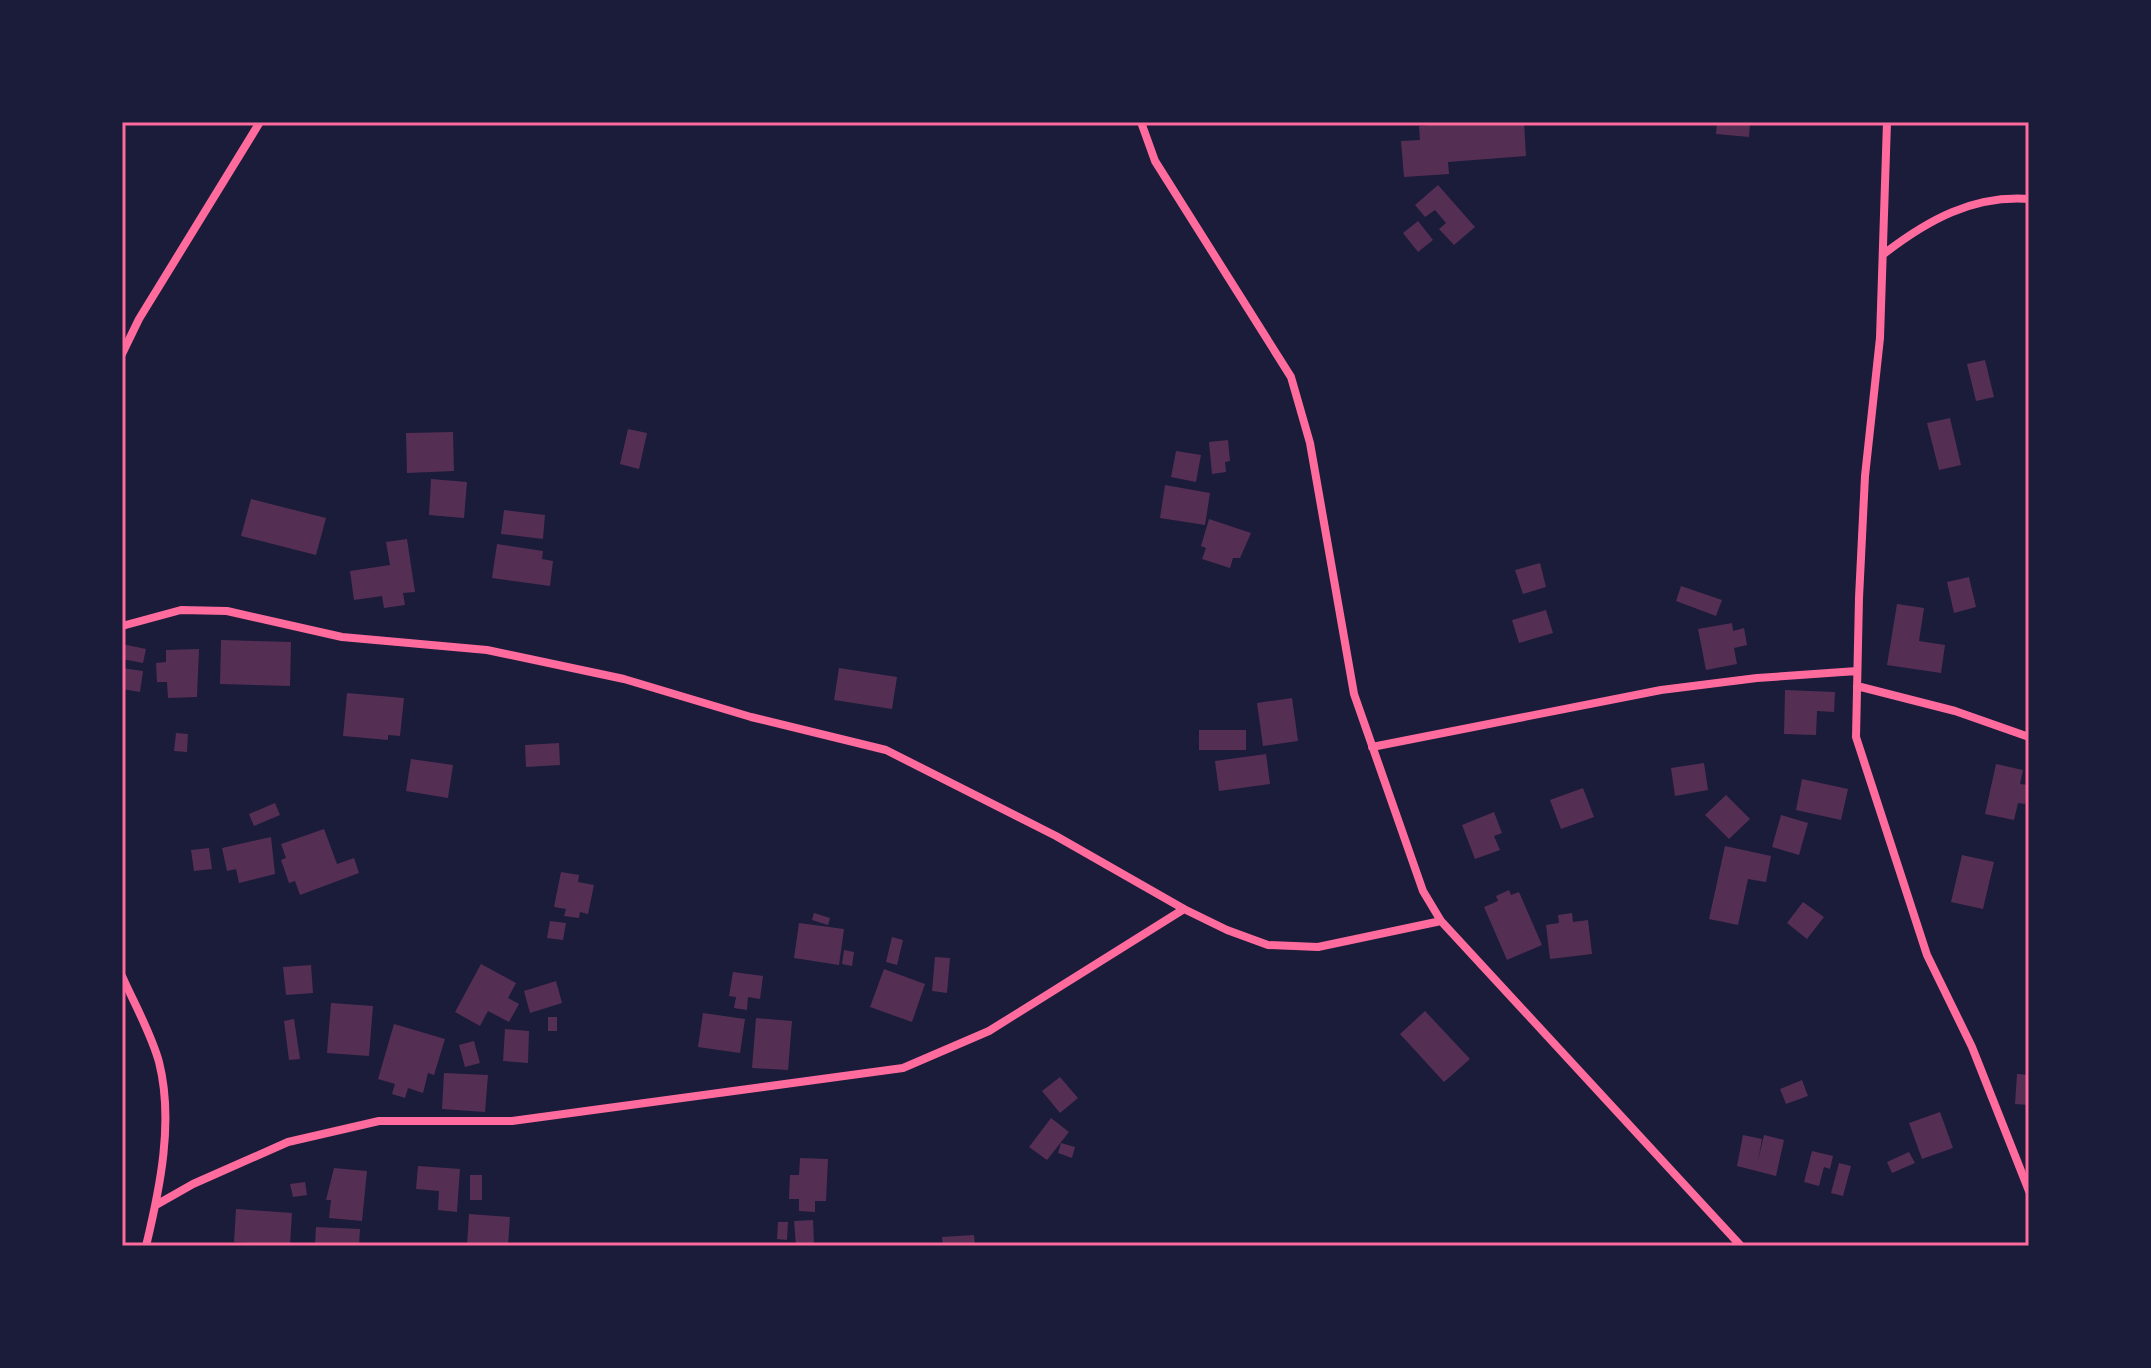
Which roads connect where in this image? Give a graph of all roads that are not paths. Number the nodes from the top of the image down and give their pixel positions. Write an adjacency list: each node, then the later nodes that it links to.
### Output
1 (260, 122): 6 (street)
2 (1141, 122): 11 (street)
3 (1887, 122): 5 (street)
4 (2029, 199): 5 (street)
5 (1885, 253): 8 (street)
6 (122, 354)
7 (122, 626): 12 (street)
8 (1857, 671): 9 (street); 11 (street)
9 (1857, 686): 10 (street); 15 (street)
10 (2029, 737)
11 (1372, 747): 13 (street)
12 (1184, 909): 13 (street); 16 (street)
13 (1441, 921): 18 (street)
14 (122, 976): 16 (street)
15 (2029, 1191)
16 (156, 1205): 17 (street)
17 (146, 1246)
18 (1741, 1246)

